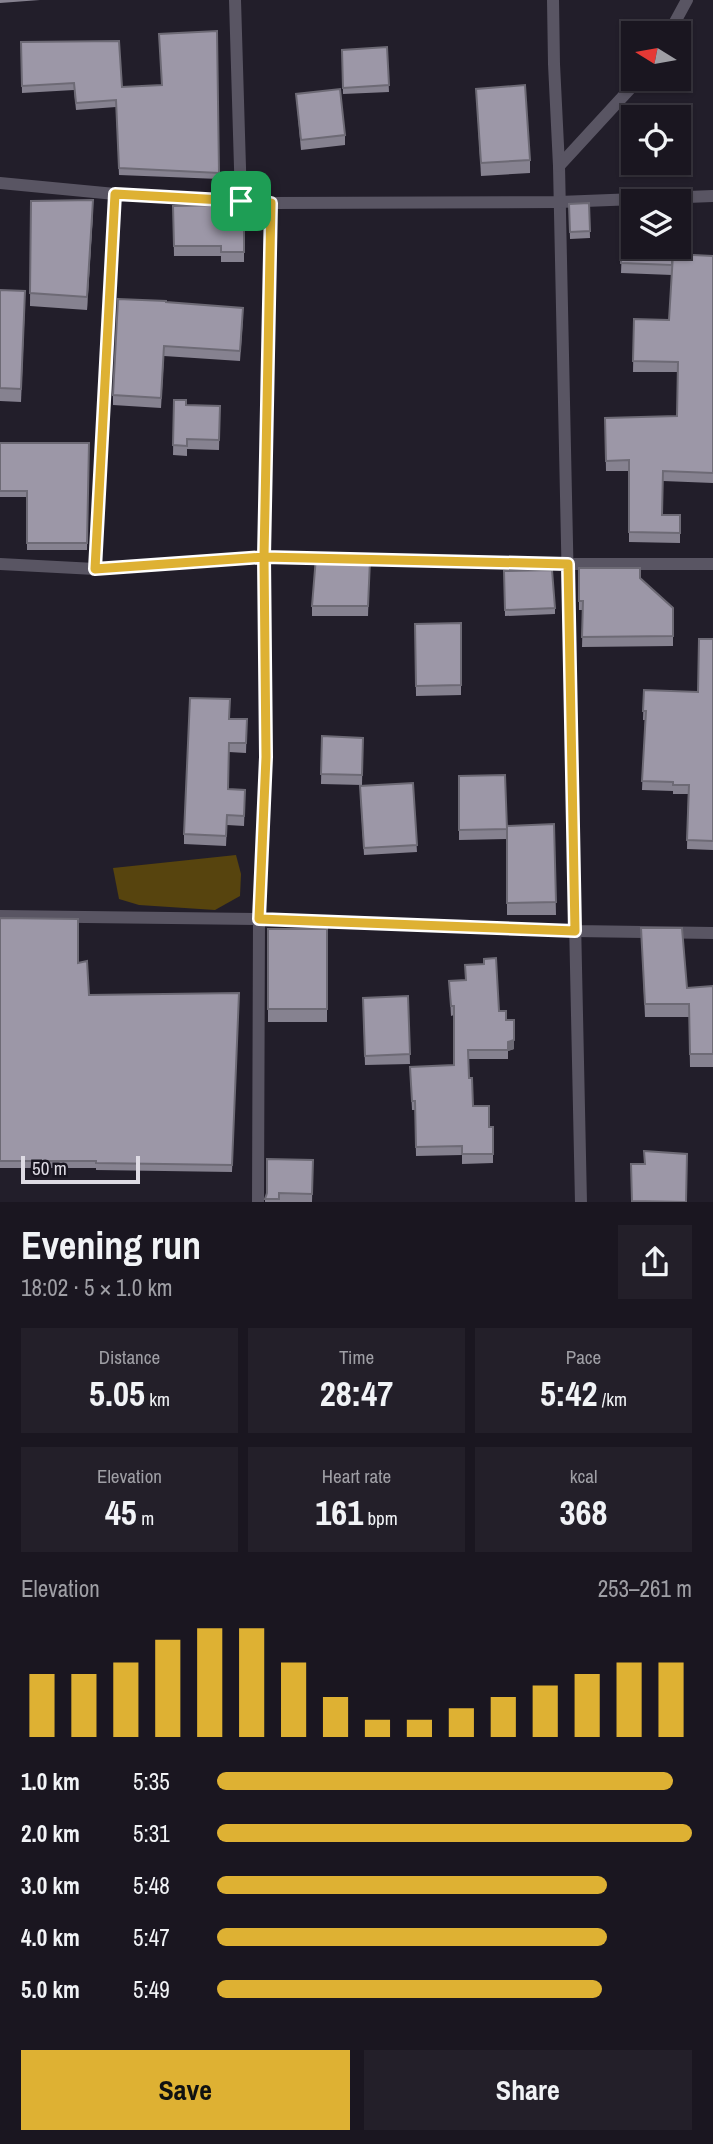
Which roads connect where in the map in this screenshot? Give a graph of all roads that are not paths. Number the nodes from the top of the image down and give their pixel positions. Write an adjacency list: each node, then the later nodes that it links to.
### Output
1 (235, 0): 10 (street)
2 (553, 0): 6 (street)
3 (687, 0): 4 (street)
4 (676, 21)
5 (628, 91): 6 (street)
6 (559, 166): 11 (street)
7 (0, 183): 8 (street)
8 (115, 194): 10 (street); 17 (street)
9 (713, 196): 11 (street)
10 (241, 201): 12 (street)
11 (559, 202): 12 (street); 15 (street)
12 (271, 203): 13 (street)
13 (264, 557): 15 (street); 17 (street); 19 (street)
14 (0, 564): 17 (street)
15 (568, 564): 16 (street); 20 (street)
16 (713, 564)
17 (95, 569)
18 (0, 916): 19 (street)
19 (259, 919): 20 (street); 22 (street)
20 (575, 931): 21 (street); 23 (street)
21 (713, 933)
22 (258, 1202)
23 (581, 1202)

